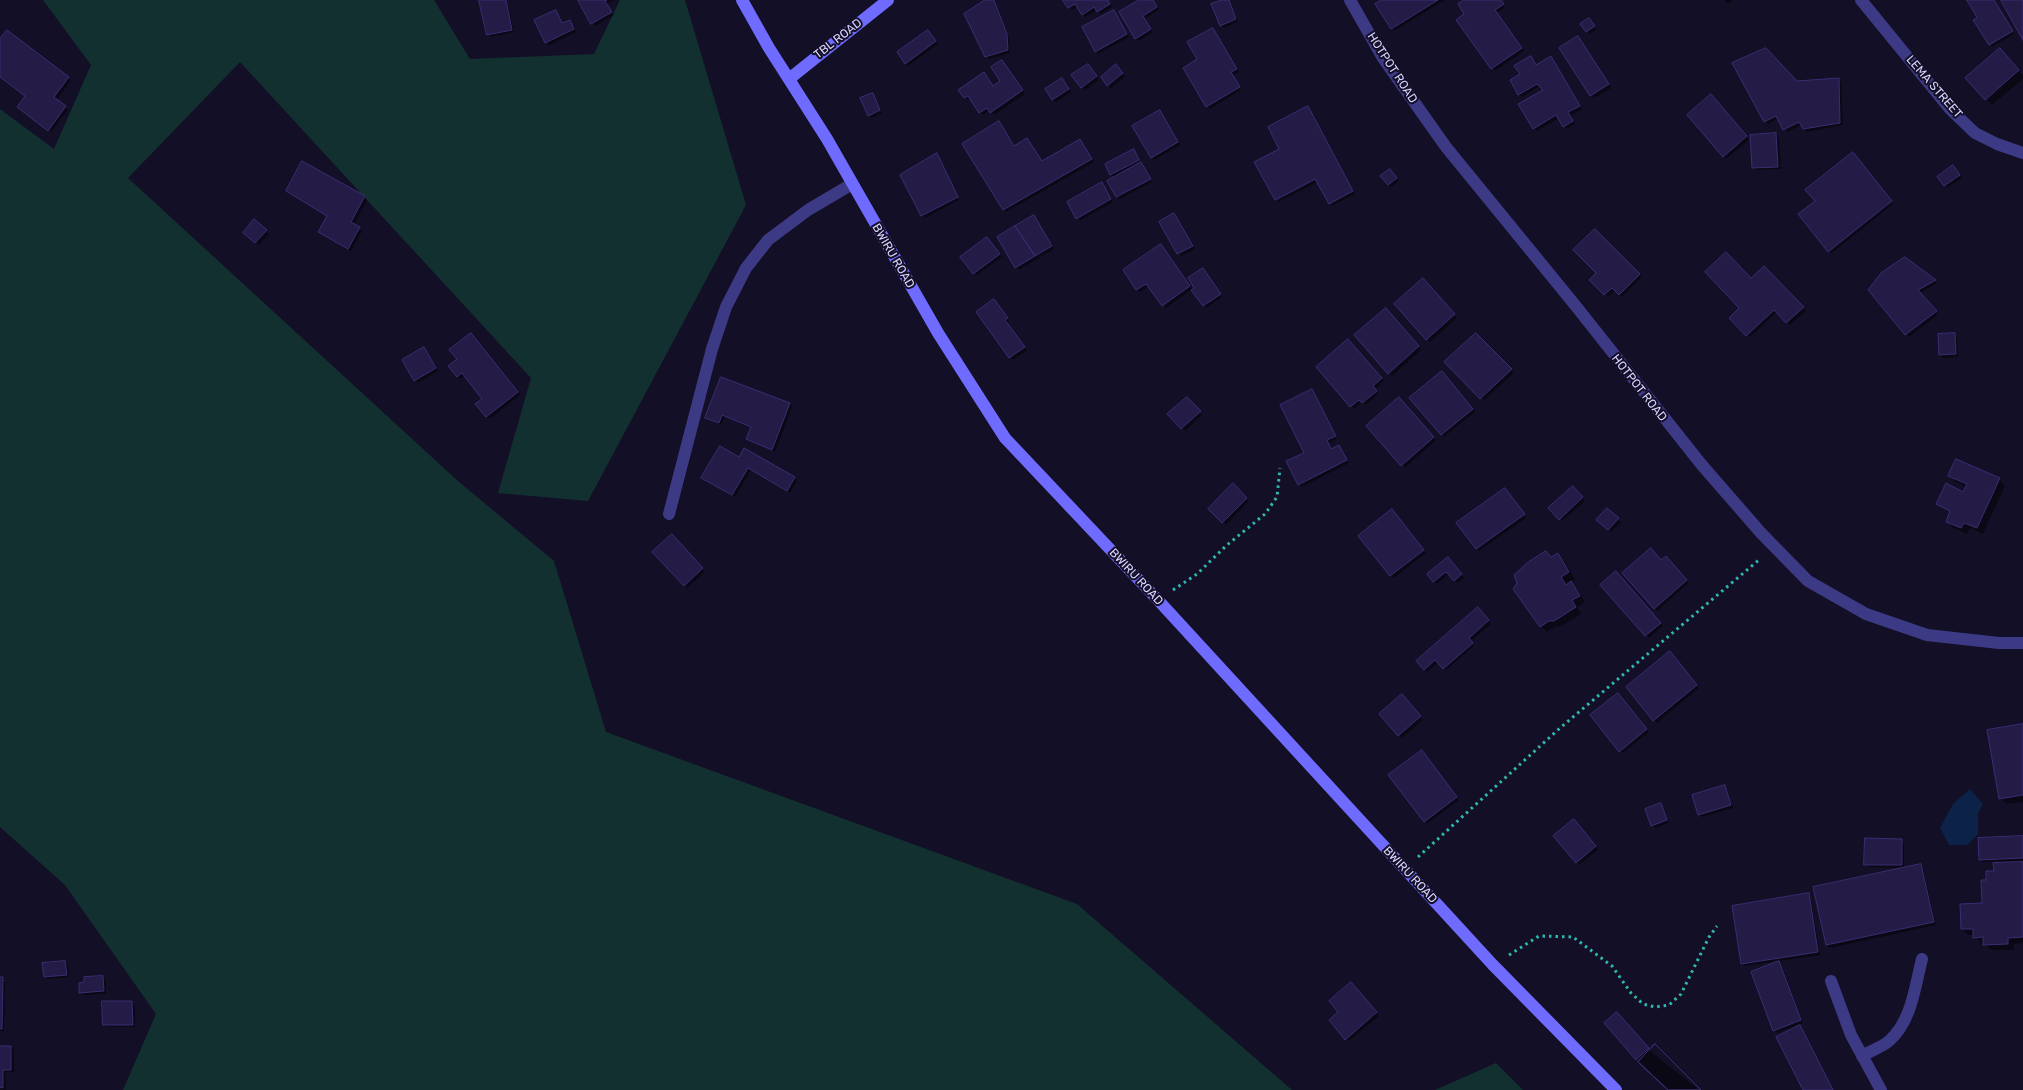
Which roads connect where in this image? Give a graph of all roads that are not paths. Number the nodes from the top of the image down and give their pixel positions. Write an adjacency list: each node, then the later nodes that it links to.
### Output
1 (742, 0): 5 (main road, BWIRU ROAD)
2 (888, 0): 5 (main road, TBL ROAD)
3 (1350, 0): 9 (street, HOTPOT ROAD)
4 (1861, 0): 6 (street, LEMA STREET)
5 (789, 79): 7 (main road, BWIRU ROAD)
6 (2023, 153)
7 (852, 184): 8 (street); 13 (main road, BWIRU ROAD)
8 (669, 514)
9 (2023, 643)
10 (1922, 959): 12 (street)
11 (1831, 981): 12 (street)
12 (1862, 1056): 14 (street)
13 (1616, 1090)
14 (1881, 1090)

